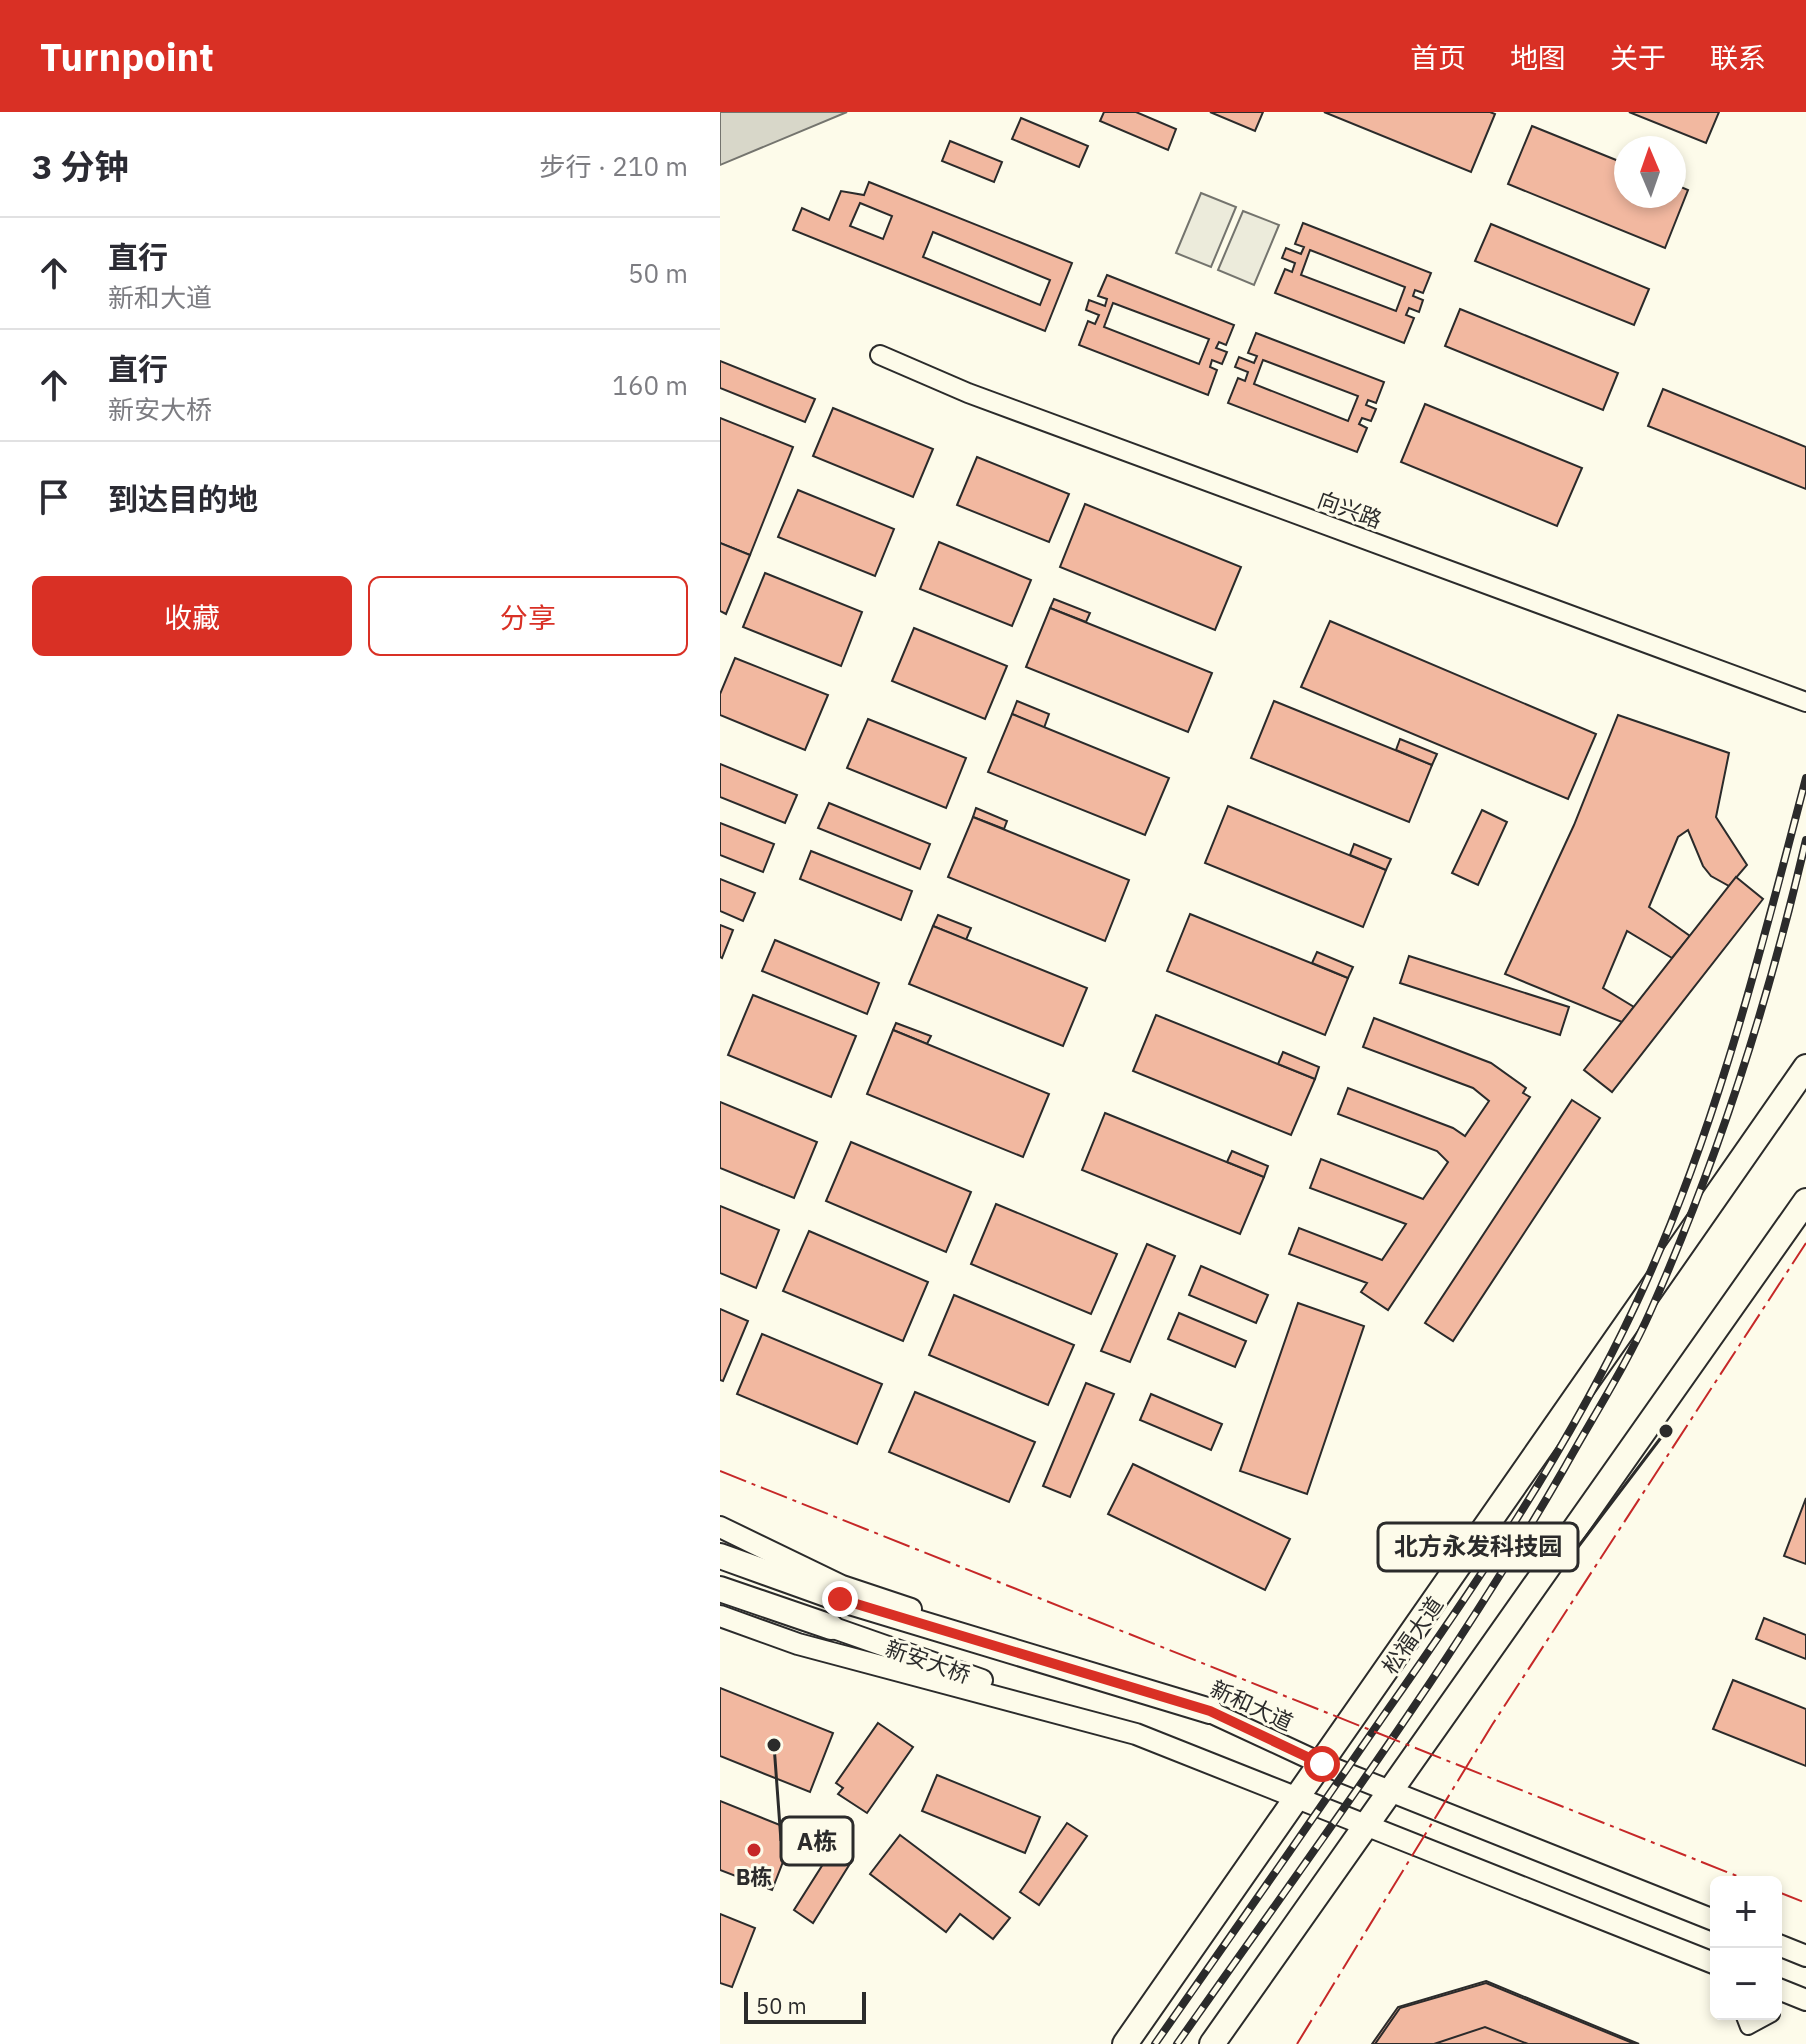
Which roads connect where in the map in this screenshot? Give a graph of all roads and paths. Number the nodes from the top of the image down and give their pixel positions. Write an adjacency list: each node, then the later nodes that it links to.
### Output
1 (880, 355): 2 (street, 向兴路)
2 (1806, 702)
3 (1806, 1067): 12 (main road, 松福大道)
4 (1806, 1201): 13 (main road)
5 (720, 1527): 10 (main road, 新和大道)
6 (720, 1556): 10 (main road, 新安大桥)
7 (720, 1589): 9 (main road, 新安大桥)
8 (720, 1616): 11 (main road)
9 (831, 1627): 11 (main road, 新安大桥)
10 (1210, 1711): 12 (main road, 新和大道)
11 (1136, 1734): 14 (main road)
12 (1322, 1764): 13 (main road, 新和大道); 14 (main road, 松福大道)
13 (1390, 1791): 15 (main road); 16 (main road, 新和大道)
14 (1299, 1796): 15 (main road); 24 (main road, 松福大道)
15 (1366, 1825): 19 (main road); 25 (main road)
16 (1710, 1919)
17 (1782, 1946): 18 (main road)
18 (1806, 1956)
19 (1710, 1962)
20 (1782, 1990): 21 (main road)
21 (1803, 1999): 22 (street)
22 (1782, 2009)
23 (1745, 2021): 26 (street)
24 (1125, 2044)
25 (1212, 2044)
26 (1748, 2044)

